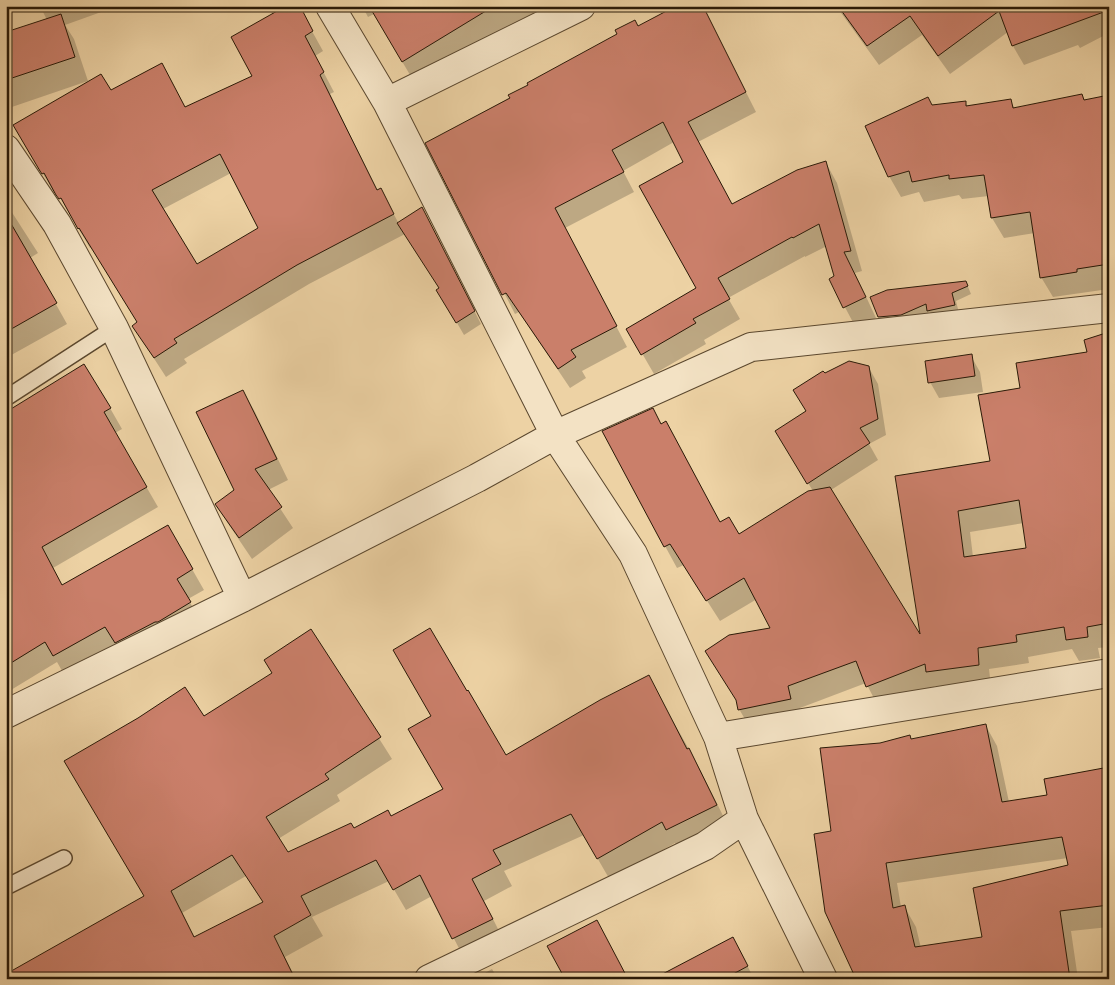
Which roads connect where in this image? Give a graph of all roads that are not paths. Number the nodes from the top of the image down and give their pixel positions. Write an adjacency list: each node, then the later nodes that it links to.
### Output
1 (330, 6): 3 (street)
2 (581, 6): 3 (street)
3 (387, 102): 8 (street)
4 (6, 149): 6 (street)
5 (1109, 308): 8 (street)
6 (114, 328): 7 (lane); 9 (street)
7 (6, 398)
8 (555, 435): 9 (street); 12 (street)
9 (242, 598): 11 (street)
10 (1109, 673): 12 (street)
11 (6, 714)
12 (718, 737): 13 (street)
13 (744, 819): 16 (street); 17 (street)
14 (64, 858): 15 (lane)
15 (6, 887)
16 (429, 979)
17 (823, 979)

